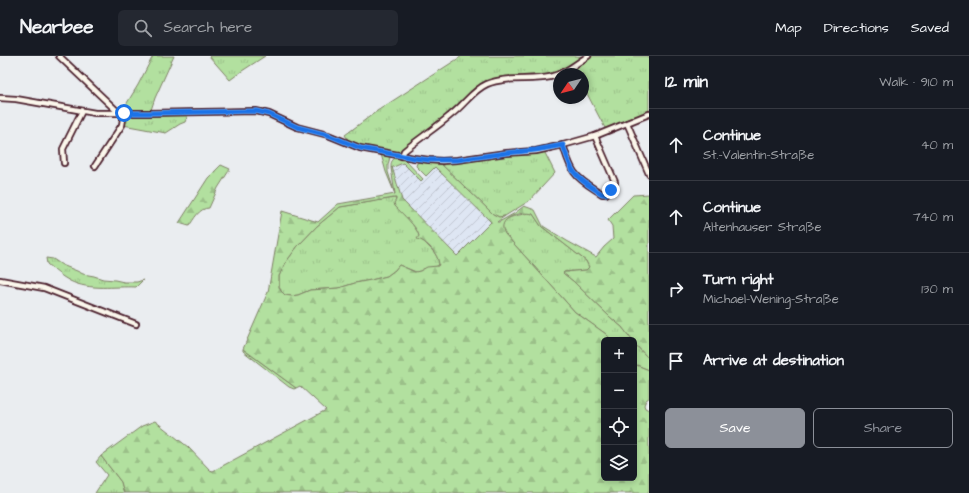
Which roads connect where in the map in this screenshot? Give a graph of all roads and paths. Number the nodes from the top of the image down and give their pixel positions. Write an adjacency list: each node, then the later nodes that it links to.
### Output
1 (60, 56): 5 (street)
2 (588, 56): 10 (street)
3 (0, 98): 4 (street)
4 (82, 111): 5 (street); 11 (street)
5 (122, 113): 10 (street); 12 (street)
6 (649, 114): 7 (street)
7 (627, 124): 8 (street); 13 (street)
8 (595, 136): 9 (street); 9 (street)
9 (563, 145): 10 (street)
10 (402, 156)
11 (64, 163)
12 (95, 166)
13 (649, 174)
14 (0, 280): 15 (street)
15 (136, 324)

